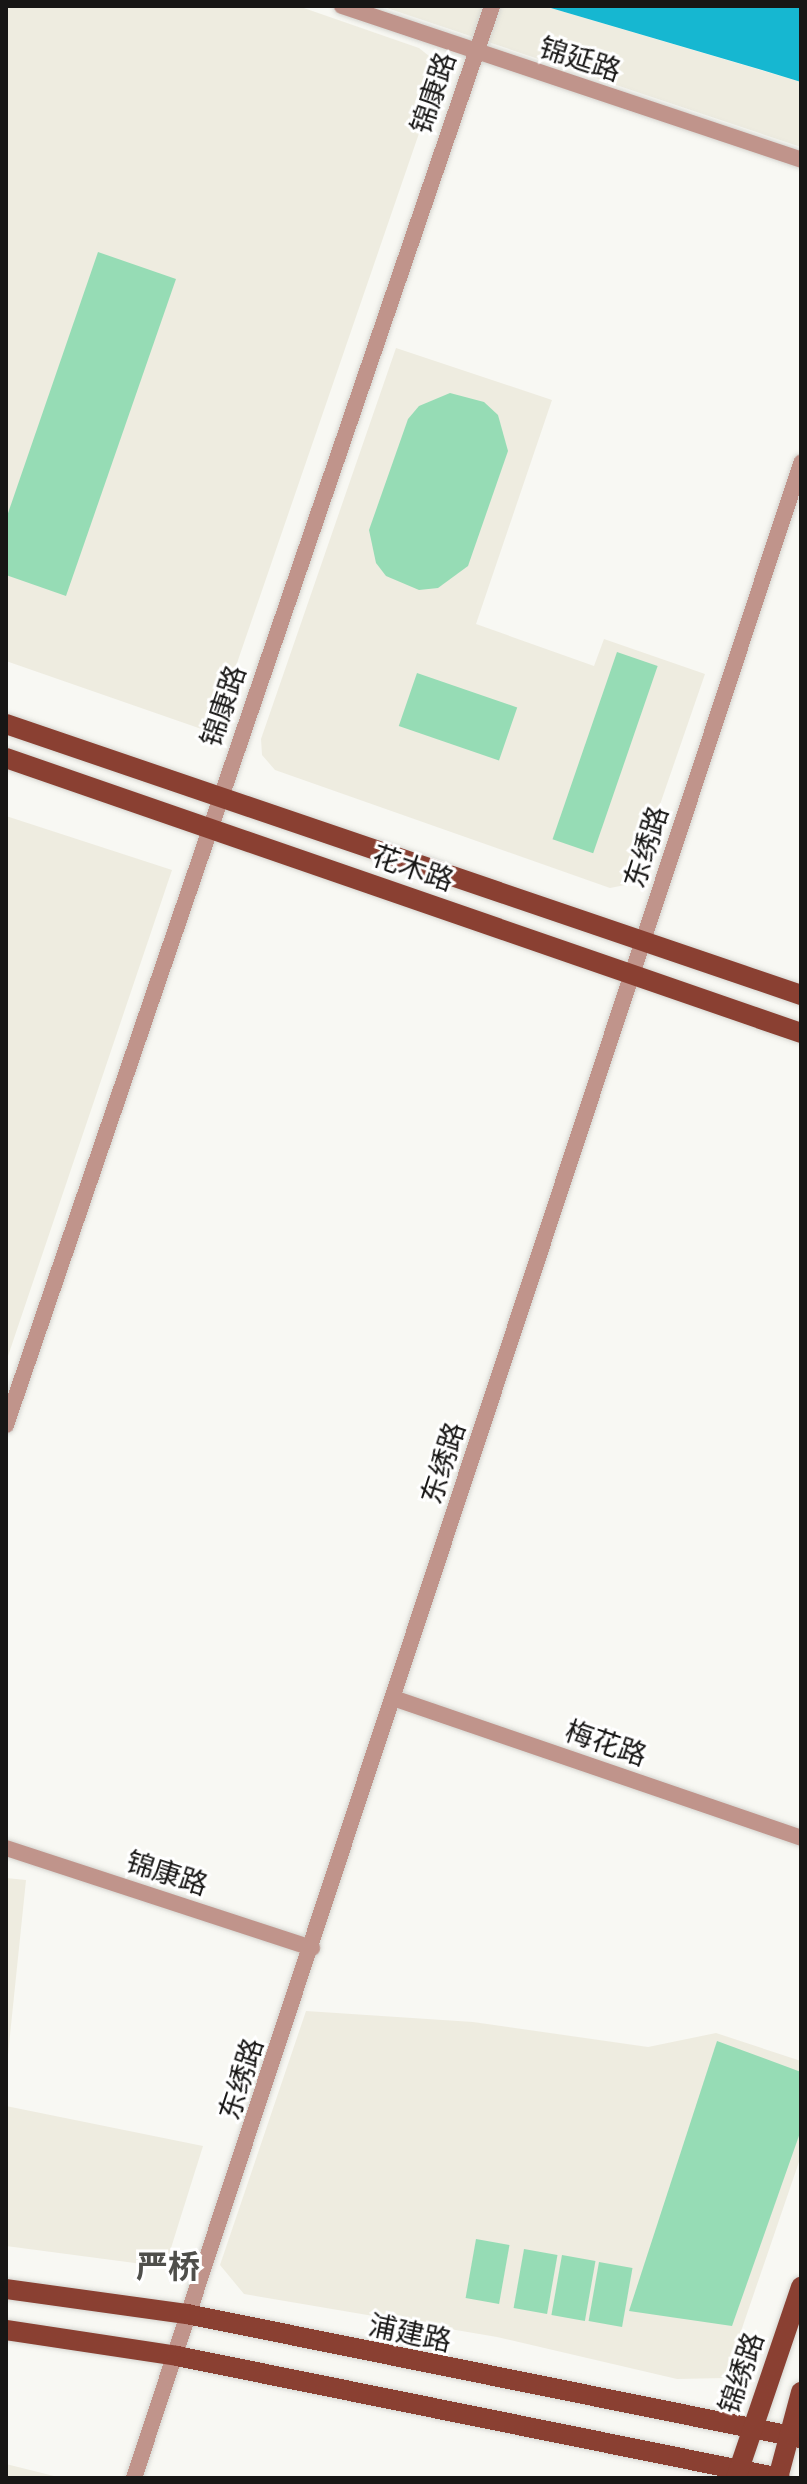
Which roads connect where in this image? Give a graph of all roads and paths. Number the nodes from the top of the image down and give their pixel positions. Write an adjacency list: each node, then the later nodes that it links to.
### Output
1 (342, 6): 3 (street, 锦延路)
2 (492, 6): 3 (street, 锦康路)
3 (475, 52): 4 (street, 锦延路); 8 (street, 锦康路)
4 (801, 160)
5 (801, 463): 10 (street, 东绣路)
6 (6, 724): 8 (main road, 花木路)
7 (6, 758): 9 (main road, 花木路)
8 (219, 796): 9 (street, 锦康路); 10 (main road, 花木路)
9 (209, 827): 11 (main road, 花木路); 14 (street, 锦康路)
10 (643, 940): 11 (street, 东绣路); 12 (main road, 花木路)
11 (634, 974): 13 (main road, 花木路); 15 (street, 东绣路)
12 (801, 995)
13 (801, 1033)
14 (6, 1425)
15 (393, 1698): 16 (street, 梅花路); 18 (street, 东绣路)
16 (801, 1838)
17 (6, 1848): 18 (street, 锦康路)
18 (312, 1948): 21 (street, 东绣路)
19 (801, 2287): 25 (main road, 锦绣路)
20 (6, 2289): 21 (main road, 浦建路)
21 (187, 2314): 23 (street, 东绣路); 25 (main road, 浦建路)
22 (6, 2330): 23 (main road)
23 (177, 2356): 27 (main road); 28 (street, 东绣路)
24 (801, 2392): 26 (main road)
25 (751, 2430): 26 (main road, 浦建路); 27 (main road, 锦绣路)
26 (795, 2436): 29 (main road)
27 (738, 2472): 29 (main road)
28 (134, 2478)
29 (779, 2478)

